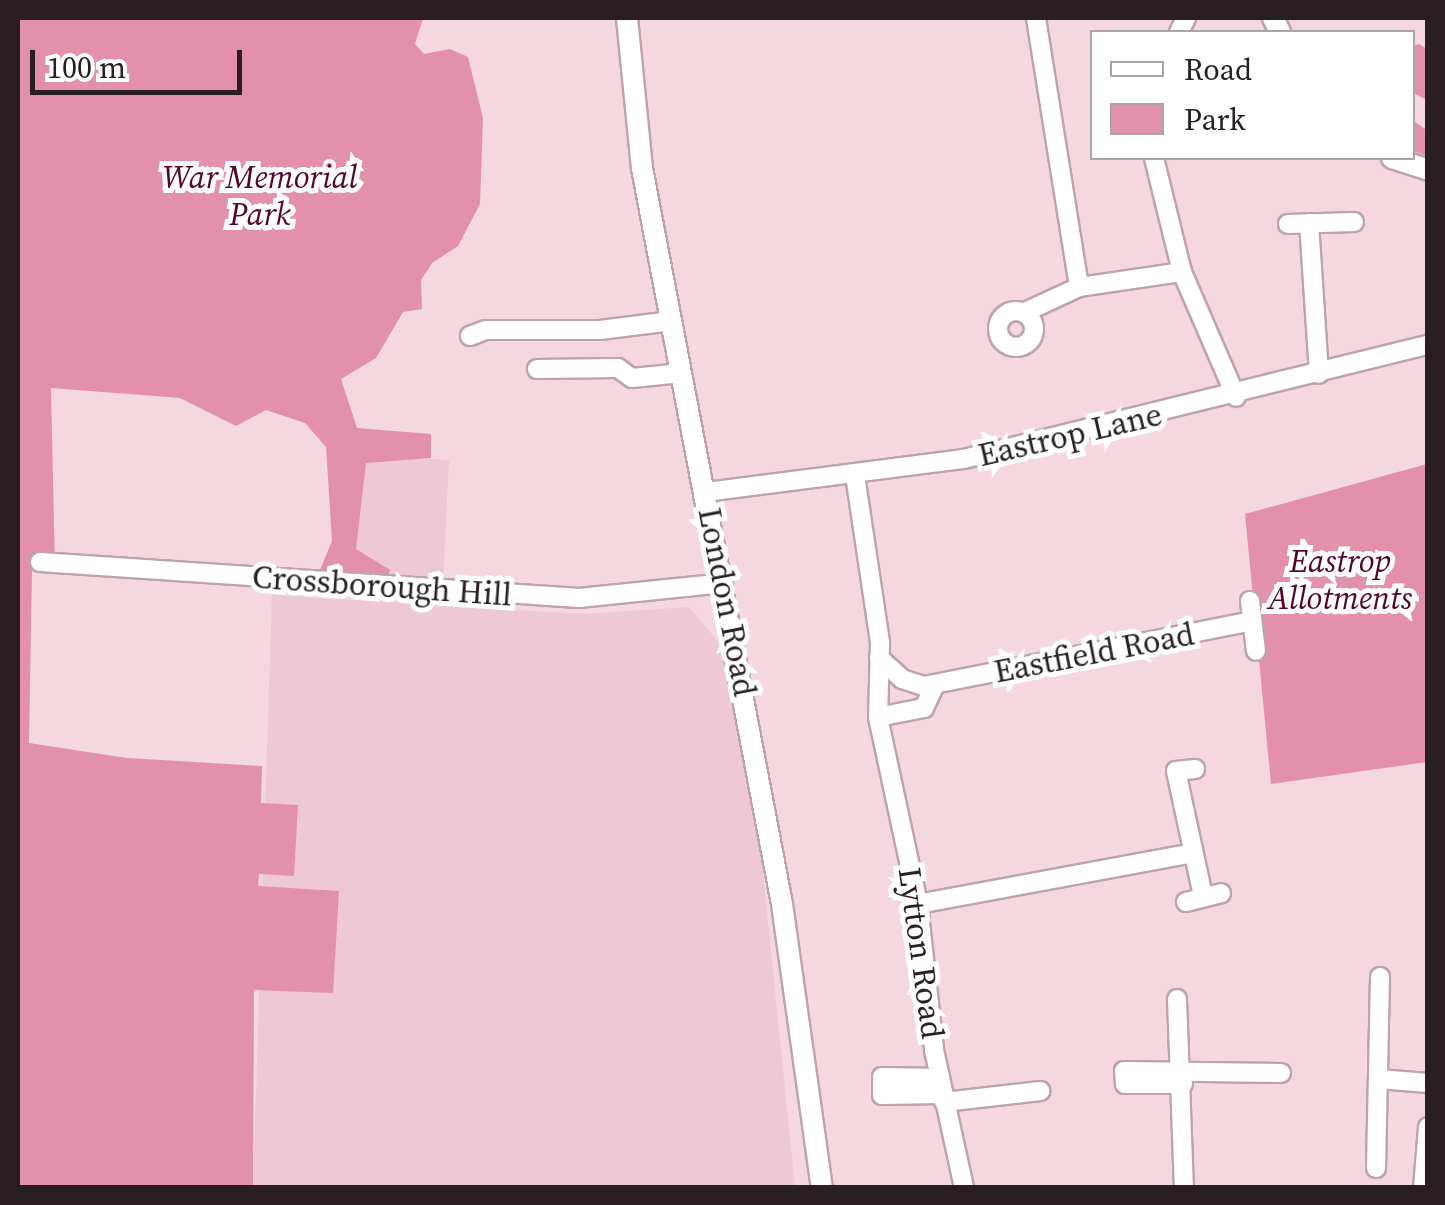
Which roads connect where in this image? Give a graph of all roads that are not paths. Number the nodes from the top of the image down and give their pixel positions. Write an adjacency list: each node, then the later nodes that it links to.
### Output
1 (627, 18): 12 (street, London Road)
2 (1036, 18): 10 (street)
3 (1154, 160): 9 (street)
4 (1398, 160): 5 (street)
5 (1428, 170)
6 (1354, 222): 7 (street)
7 (1310, 223): 8 (street); 17 (street)
8 (1288, 224)
9 (1182, 272): 10 (street); 18 (street)
10 (1079, 287): 11 (street)
11 (1025, 312)
12 (671, 321): 13 (street); 16 (street, London Road)
13 (470, 336)
14 (1428, 345): 17 (street, Eastrop Lane)
15 (537, 369): 16 (street)
16 (682, 373): 20 (street, London Road)
17 (1319, 374): 18 (street, Eastrop Lane)
18 (1236, 397): 19 (street, Eastrop Lane)
19 (855, 475): 20 (street, Eastrop Lane); 26 (street)
20 (706, 492): 22 (street, London Road)
21 (40, 562): 22 (street, Crossborough Hill)
22 (724, 582): 43 (street, London Road)
23 (1250, 601): 24 (street)
24 (1252, 621): 25 (street); 27 (street, Eastfield Road)
25 (1256, 651)
26 (879, 658): 27 (street); 28 (street)
27 (935, 684): 28 (street, Eastfield Road)
28 (878, 717): 32 (street, Lytton Road)
29 (1195, 769): 30 (street)
30 (1193, 852): 31 (street); 32 (street)
31 (1204, 897)
32 (918, 904): 39 (street, Lytton Road)
33 (1380, 978): 37 (street)
34 (1176, 999): 36 (street)
35 (1281, 1073): 36 (street)
36 (1182, 1078): 45 (street)
37 (1378, 1079): 38 (street); 42 (street)
38 (1428, 1083)
39 (942, 1091): 40 (street); 44 (street, Lytton Road)
40 (1040, 1091)
41 (1428, 1128): 46 (street)
42 (1376, 1168)
43 (822, 1188)
44 (964, 1188)
45 (1184, 1188)
46 (1423, 1188)

